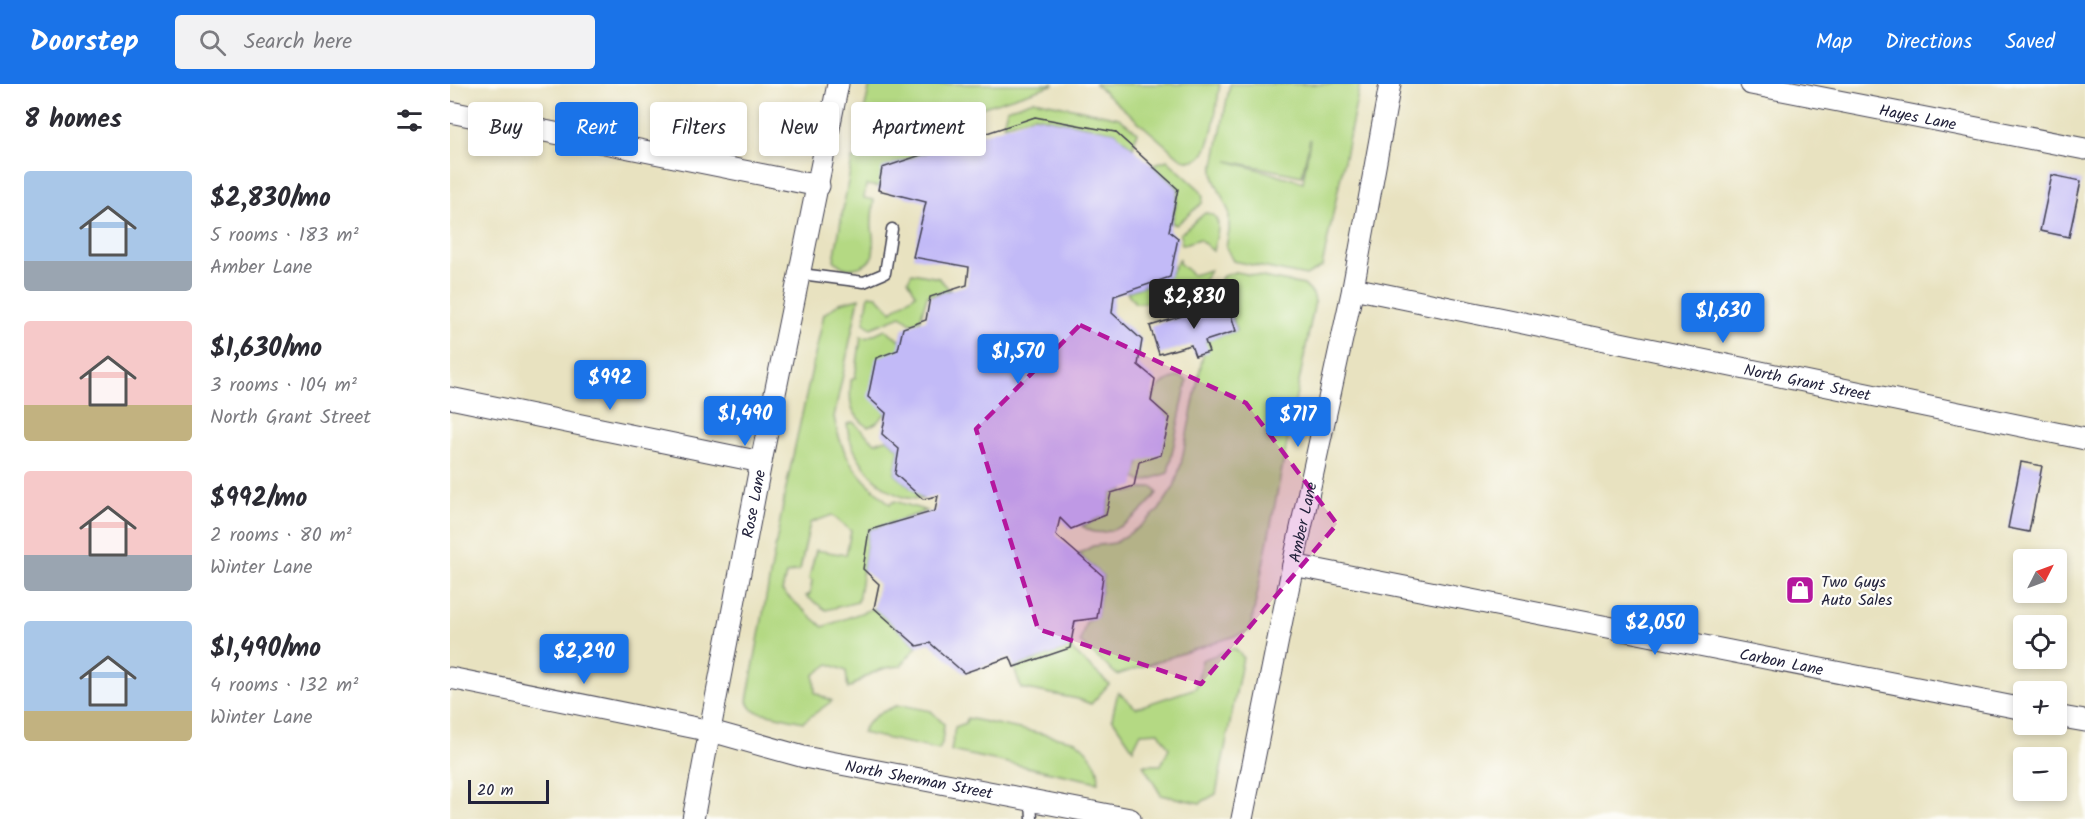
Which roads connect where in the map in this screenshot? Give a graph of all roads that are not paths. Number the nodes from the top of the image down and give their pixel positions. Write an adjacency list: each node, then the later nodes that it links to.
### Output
1 (838, 84): 6 (street, Rose Lane)
2 (1390, 84): 9 (street, Amber Lane)
3 (1751, 84): 5 (street, Hayes Lane)
4 (450, 112): 6 (street)
5 (2085, 149)
6 (819, 186): 8 (street, Rose Lane)
7 (892, 229): 8 (lane)
8 (801, 274): 12 (street, Rose Lane)
9 (1353, 288): 11 (street, North Grant Street); 13 (street, Amber Lane)
10 (450, 398): 12 (street)
11 (2085, 439)
12 (761, 462): 18 (street, Rose Lane)
13 (1293, 566): 15 (street, Carbon Lane); 22 (street, Amber Lane)
14 (450, 678): 18 (street, North Sherman Street)
15 (2013, 707)
16 (2067, 718): 17 (street)
17 (2085, 721)
18 (711, 731): 19 (street, North Sherman Street); 20 (street, Rose Lane)
19 (1032, 809): 21 (street, North Sherman Street)
20 (693, 819)
21 (1130, 819)
22 (1242, 819)

